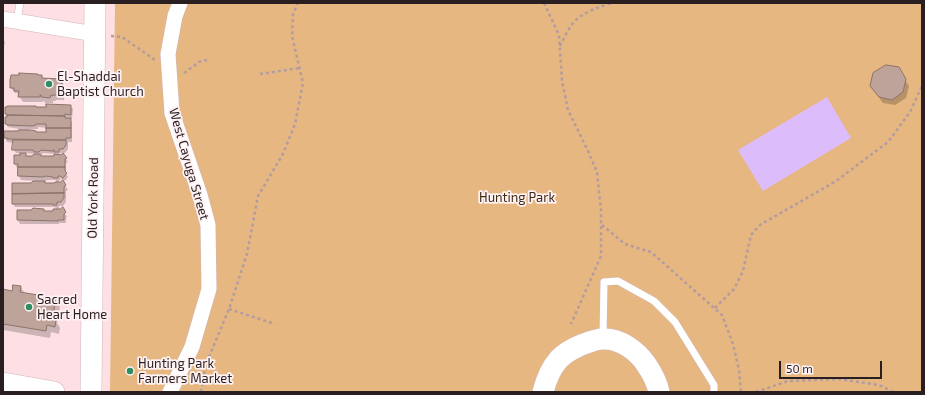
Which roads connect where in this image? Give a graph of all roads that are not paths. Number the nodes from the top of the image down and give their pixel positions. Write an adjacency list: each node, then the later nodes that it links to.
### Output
1 (20, 3): 4 (lane)
2 (95, 3): 5 (street, Old York Road)
3 (180, 3): 12 (street, West Cayuga Street)
4 (10, 20): 5 (street)
5 (103, 35): 11 (street, Old York Road)
6 (603, 339): 8 (street); 9 (street); 13 (lane)
7 (3, 384): 10 (street)
8 (659, 390)
9 (543, 391)
10 (54, 392)
11 (91, 392)
12 (170, 392)
13 (714, 392)

